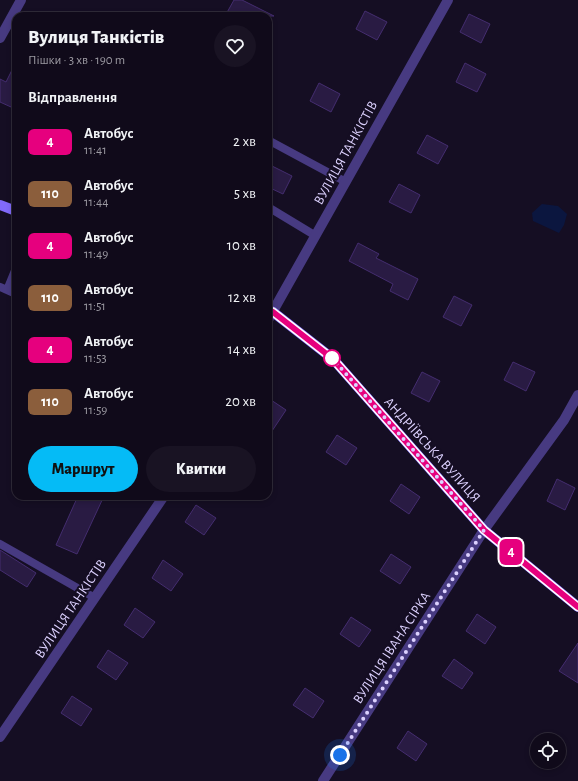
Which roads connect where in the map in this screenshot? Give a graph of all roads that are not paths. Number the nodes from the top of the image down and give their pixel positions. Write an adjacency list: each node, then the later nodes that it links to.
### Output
1 (21, 0): 3 (street)
2 (448, 0): 7 (street, ВУЛИЦЯ ТАНКІСТІВ)
3 (14, 12)
4 (12, 16): 5 (street)
5 (0, 38)
6 (272, 142): 7 (lane)
7 (346, 182): 11 (street, ВУЛИЦЯ ТАНКІСТІВ)
8 (0, 205): 10 (street)
9 (272, 209): 11 (lane)
10 (12, 210)
11 (316, 236): 14 (street, ВУЛИЦЯ ТАНКІСТІВ)
12 (12, 275): 13 (lane)
13 (4, 289)
14 (272, 311)
15 (272, 315): 18 (street, АНДРІЇВСЬКА ВУЛИЦЯ)
16 (578, 395): 18 (street, ВУЛИЦЯ ІВАНА СІРКА)
17 (161, 500): 20 (street, ВУЛИЦЯ ТАНКІСТІВ)
18 (484, 530): 21 (street, АНДРІЇВСЬКА ВУЛИЦЯ); 23 (street, ВУЛИЦЯ ІВАНА СІРКА)
19 (0, 544): 20 (lane)
20 (95, 598): 22 (street, ВУЛИЦЯ ТАНКІСТІВ)
21 (578, 607)
22 (0, 737)
23 (323, 781)

